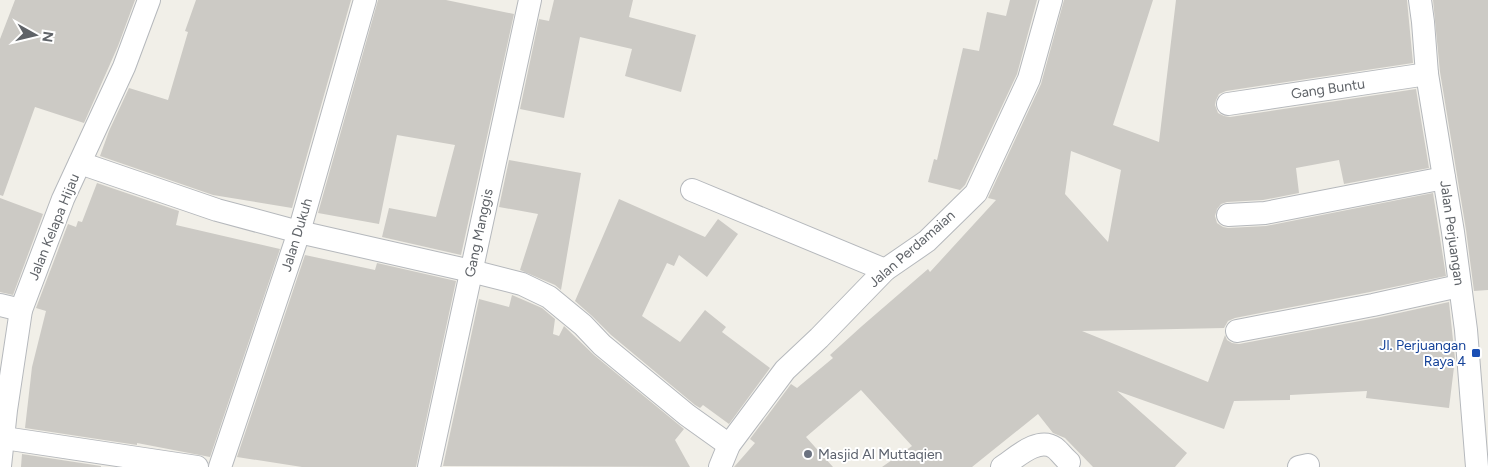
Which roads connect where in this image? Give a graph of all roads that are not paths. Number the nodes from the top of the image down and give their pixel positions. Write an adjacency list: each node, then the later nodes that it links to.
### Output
1 (149, 0): 8 (street, Jalan Kelapa Hijau)
2 (365, 0): 12 (street, Jalan Dukuh)
3 (530, 0): 14 (street, Gang Manggis)
4 (1050, 0): 13 (street, Jalan Perdamaian)
5 (1420, 0): 6 (street, Jalan Perjuangan)
6 (1427, 74): 7 (street, Gang Buntu); 9 (street, Jalan Perjuangan)
7 (1228, 104)
8 (80, 163): 12 (street); 16 (street, Jalan Kelapa Hijau)
9 (1444, 178): 11 (street); 15 (street, Jalan Perjuangan)
10 (692, 190): 13 (street)
11 (1228, 215)
12 (299, 232): 14 (street); 24 (street, Jalan Dukuh)
13 (885, 270): 20 (street, Jalan Perdamaian)
14 (471, 271): 20 (street); 25 (street, Gang Manggis)
15 (1459, 286): 17 (street); 18 (street, Jalan Perjuangan)
16 (10, 307): 19 (street, Jalan Kelapa Hijau)
17 (1237, 331)
18 (1479, 364): 28 (street, Jalan Perjuangan)
19 (4, 438): 22 (street, Jalan Kelapa Hijau); 23 (street)
20 (729, 445): 26 (street, Jalan Perdamaian)
21 (1069, 462): 27 (street)
22 (0, 466)
23 (197, 467)
24 (220, 467)
25 (429, 467)
26 (720, 467)
27 (1002, 467)
28 (1477, 467)

